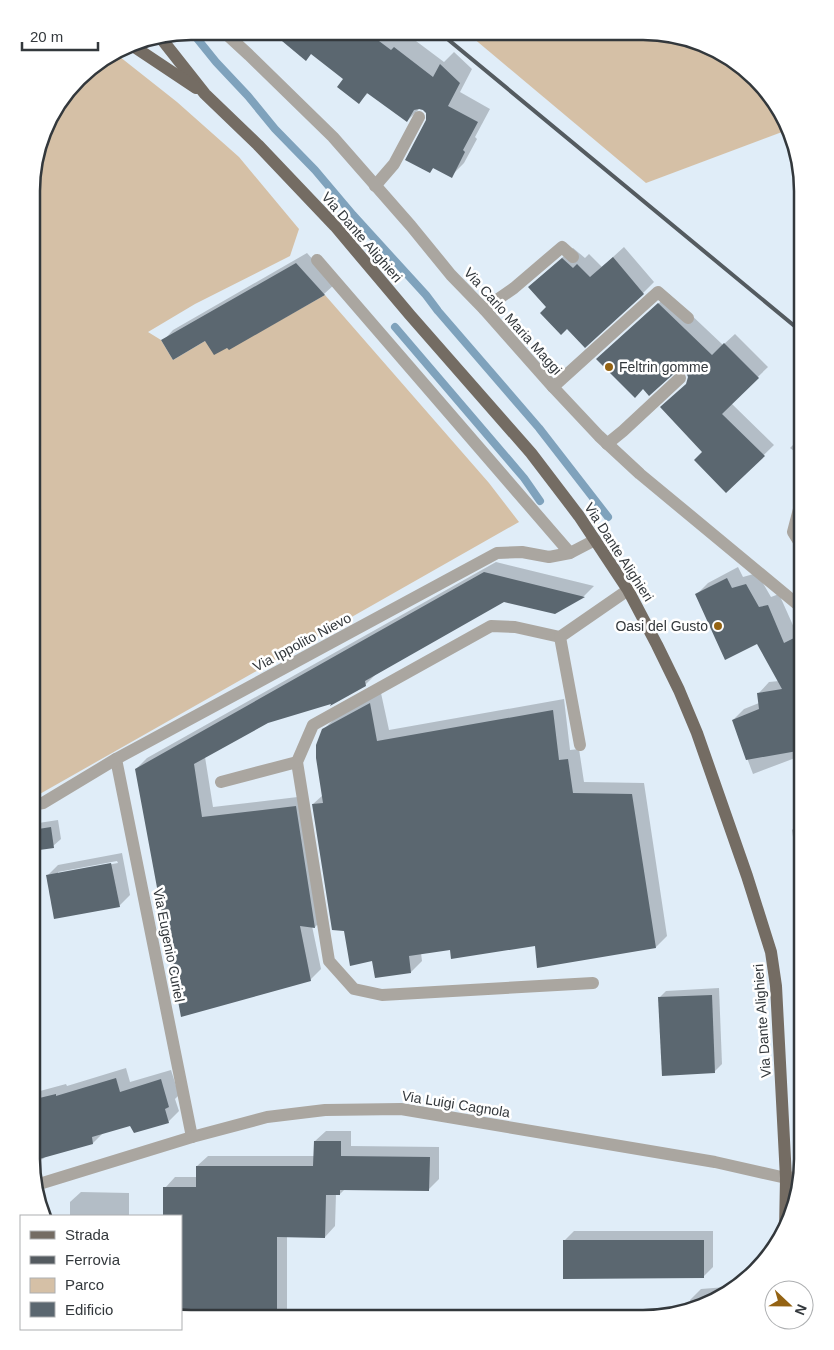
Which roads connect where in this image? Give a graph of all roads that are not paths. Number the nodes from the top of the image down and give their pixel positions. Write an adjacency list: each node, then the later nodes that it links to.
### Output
1 (233, 40): 6 (street, Via Carlo Maria Maggi)
2 (164, 42): 4 (main road, Via Dante Alighieri)
3 (138, 50): 4 (main road, Via Dante Alighieri)
4 (205, 94): 14 (main road, Via Dante Alighieri)
5 (419, 117): 6 (street)
6 (375, 186): 9 (street, Via Carlo Maria Maggi)
7 (573, 257): 9 (street)
8 (317, 260): 15 (street)
9 (484, 310): 12 (street, Via Carlo Maria Maggi)
10 (688, 318): 12 (street)
11 (680, 378): 13 (street)
12 (552, 387): 13 (street, Via Carlo Maria Maggi)
13 (607, 444): 17 (street, Via Carlo Maria Maggi)
14 (595, 540): 15 (street, Via Ippolito Nievo); 16 (main road, Via Dante Alighieri)
15 (570, 553): 20 (street, Via Ippolito Nievo)
16 (628, 590): 18 (street); 26 (main road, Via Dante Alighieri)
17 (794, 602)
18 (560, 637): 19 (street); 21 (street)
19 (580, 745)
20 (116, 759): 23 (street, Via Ippolito Nievo); 25 (street, Via Eugenio Curiel)
21 (297, 762): 22 (street); 24 (street)
22 (221, 782)
23 (40, 804)
24 (593, 983)
25 (192, 1136): 26 (street, Via Luigi Cagnola); 28 (street, Via Luigi Cagnola)
26 (786, 1178): 27 (street, Via Luigi Cagnola); 29 (main road, Via Dante Alighieri)
27 (793, 1178)
28 (42, 1183)
29 (785, 1209)

